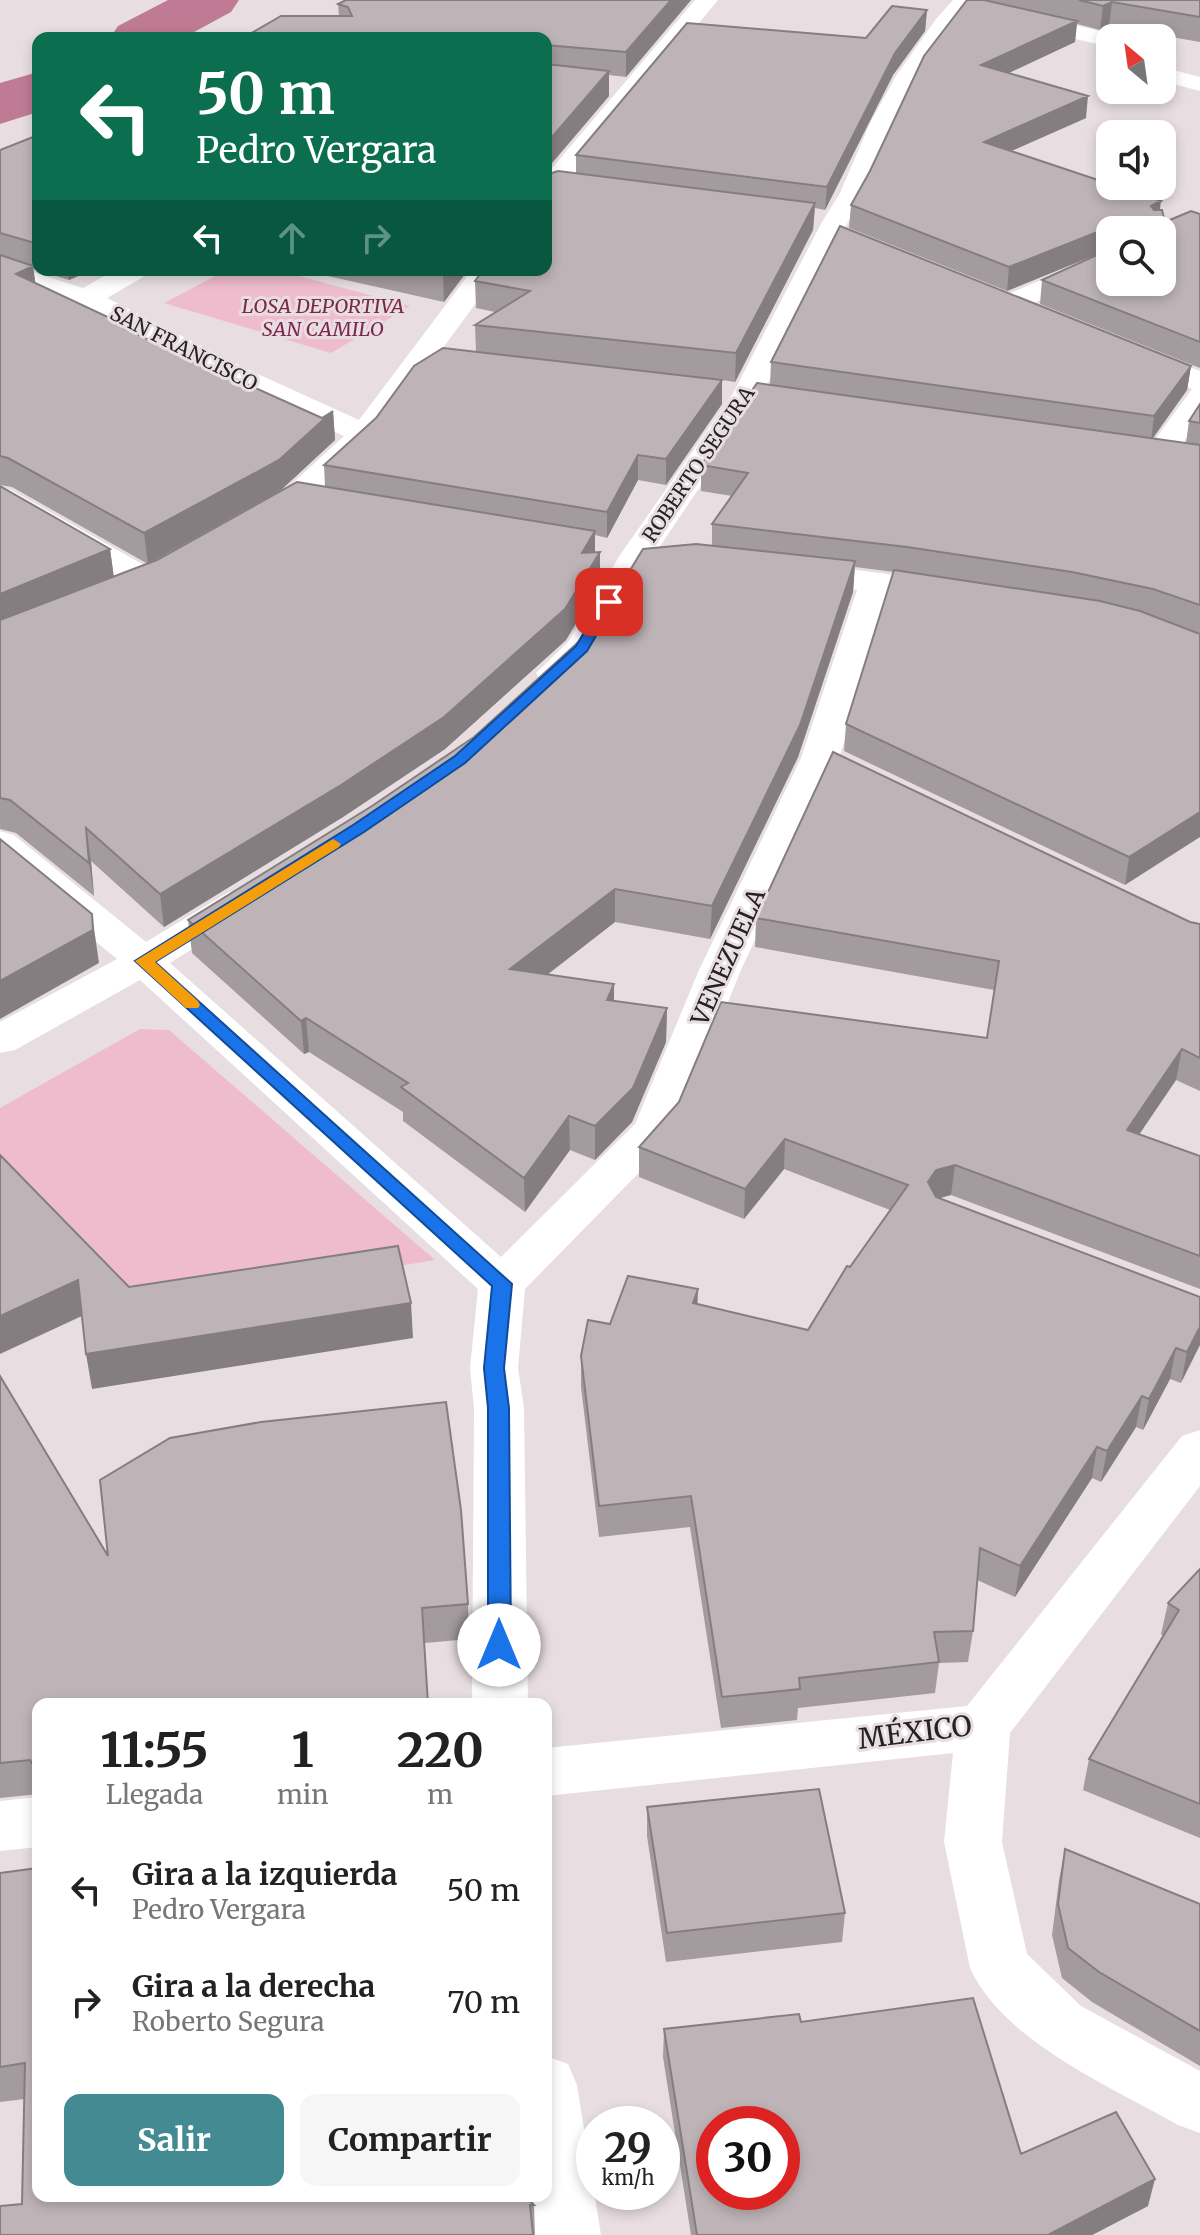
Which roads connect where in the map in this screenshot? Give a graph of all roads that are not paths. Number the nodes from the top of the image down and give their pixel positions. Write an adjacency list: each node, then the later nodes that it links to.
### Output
1 (707, 0): 10 (street)
2 (971, 15): 3 (street); 5 (street); 37 (street, ROBERTO SEGURA)
3 (1096, 37)
4 (1176, 56): 6 (street)
5 (1096, 57)
6 (1200, 62)
7 (1176, 78): 8 (street)
8 (1200, 84)
9 (604, 85): 10 (street)
10 (632, 88): 11 (street)
11 (552, 184)
12 (552, 188): 13 (street)
13 (583, 189)
14 (1096, 264): 20 (street)
15 (0, 270): 19 (street, SAN FRANCISCO)
16 (124, 276): 19 (street)
17 (481, 276): 23 (street)
18 (982, 293): 20 (street)
19 (86, 298): 27 (street, SAN FRANCISCO)
20 (1009, 304): 21 (street)
21 (1039, 316)
22 (1112, 346): 25 (street)
23 (418, 358): 24 (street); 27 (street)
24 (512, 369)
25 (1200, 382)
26 (1200, 396): 28 (street)
27 (364, 434): 30 (street)
28 (1160, 453)
29 (0, 497): 35 (street)
30 (294, 499): 31 (street); 32 (street)
31 (341, 506)
32 (241, 528)
33 (757, 568): 34 (street)
34 (877, 581): 36 (street); 42 (street, VENEZUELA)
35 (108, 598)
36 (987, 598)
37 (527, 699)
38 (0, 843): 40 (street)
39 (265, 887): 40 (street)
40 (144, 961): 41 (street); 42 (street)
41 (0, 1040)
42 (502, 1284): 44 (street)
43 (1200, 1449): 45 (street, MÉXICO)
44 (500, 1698)
45 (983, 1727): 46 (street, MÉXICO); 49 (street)
46 (552, 1771)
47 (32, 1823): 48 (street)
48 (0, 1826)
49 (1200, 2104)
50 (552, 2126): 51 (street)
51 (568, 2235)

